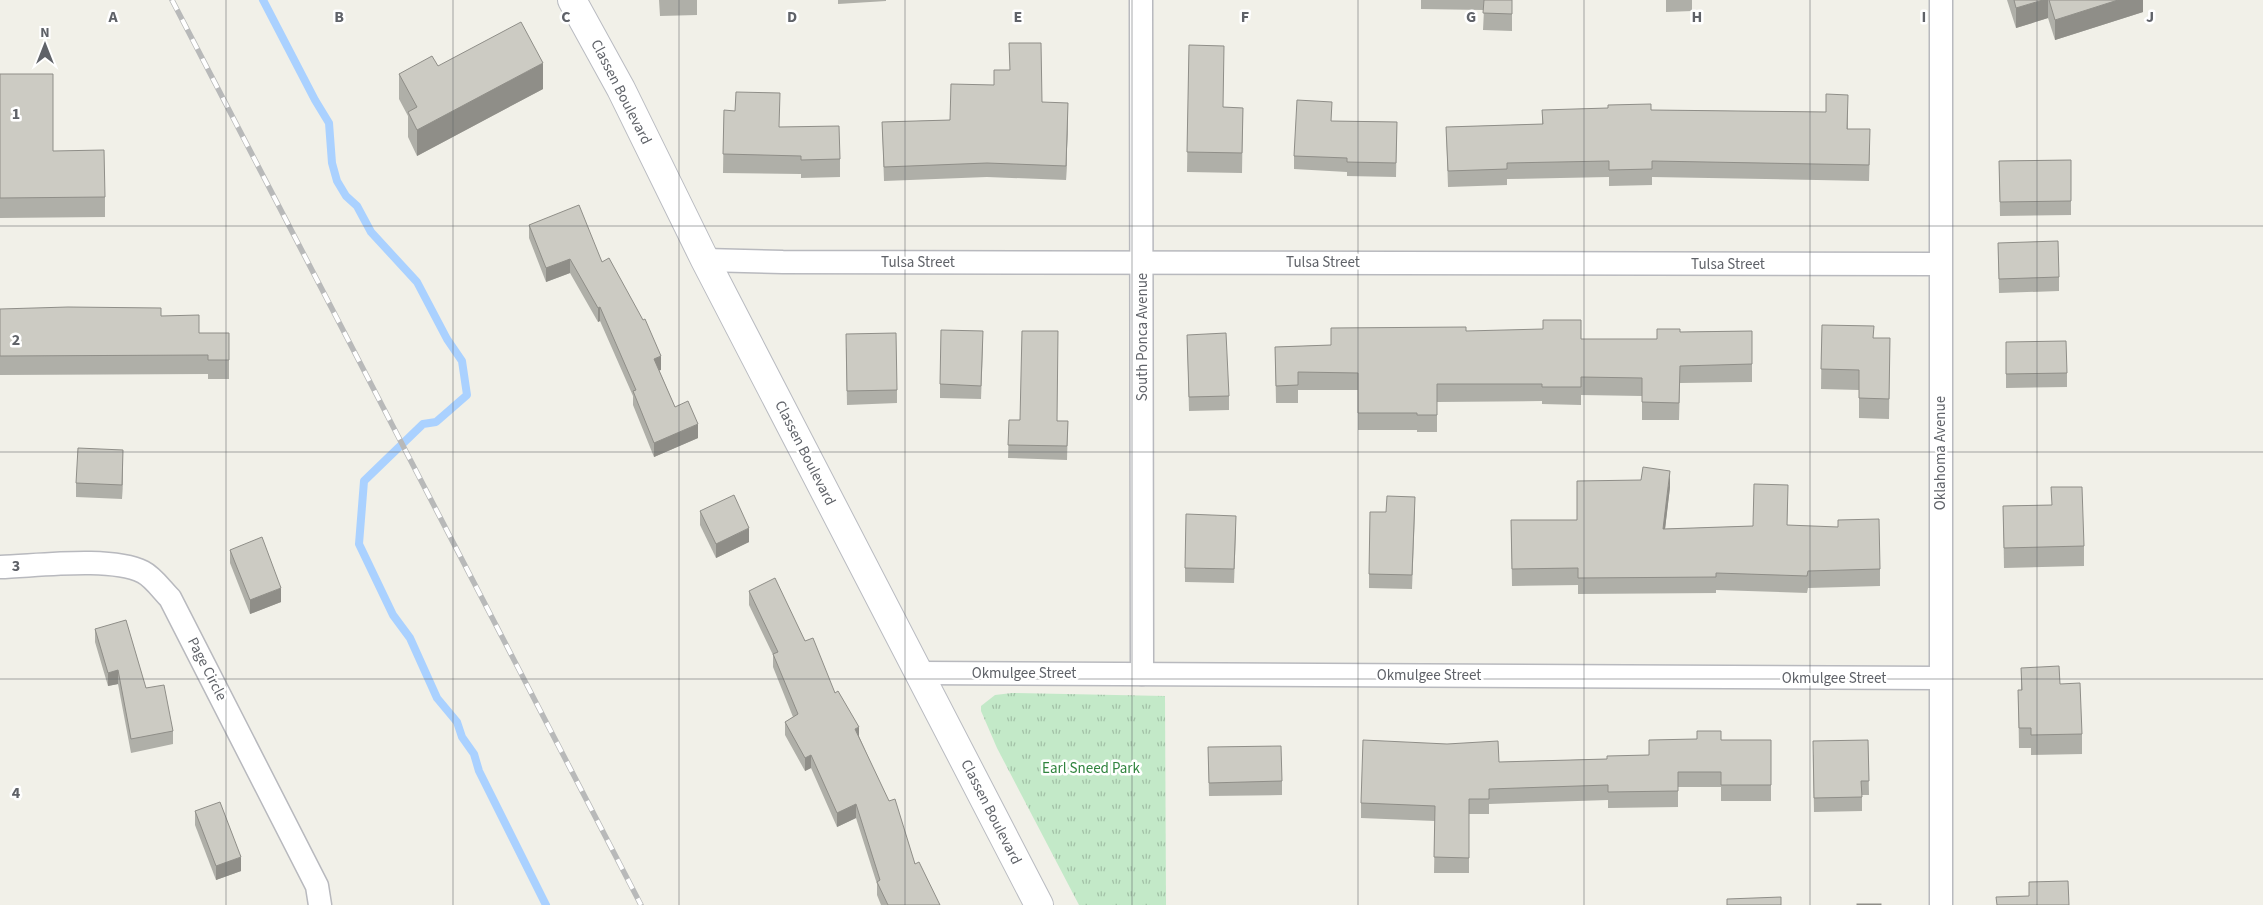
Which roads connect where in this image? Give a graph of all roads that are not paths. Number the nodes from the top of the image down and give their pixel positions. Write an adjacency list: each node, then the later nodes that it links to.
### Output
1 (572, 0): 4 (main road, Classen Boulevard)
2 (1141, 0): 5 (street, South Ponca Avenue)
3 (1941, 0): 6 (street, Oklahoma Avenue)
4 (705, 260): 5 (street, Tulsa Street); 8 (main road, Classen Boulevard)
5 (1142, 262): 6 (street, Tulsa Street); 9 (street, South Ponca Avenue)
6 (1940, 264): 10 (street, Oklahoma Avenue)
7 (0, 567): 11 (street, Page Circle)
8 (919, 673): 9 (street, Okmulgee Street); 12 (main road, Classen Boulevard)
9 (1142, 674): 10 (street, Okmulgee Street)
10 (1940, 678): 13 (street, Oklahoma Avenue)
11 (320, 905)
12 (1039, 905)
13 (1940, 905)

